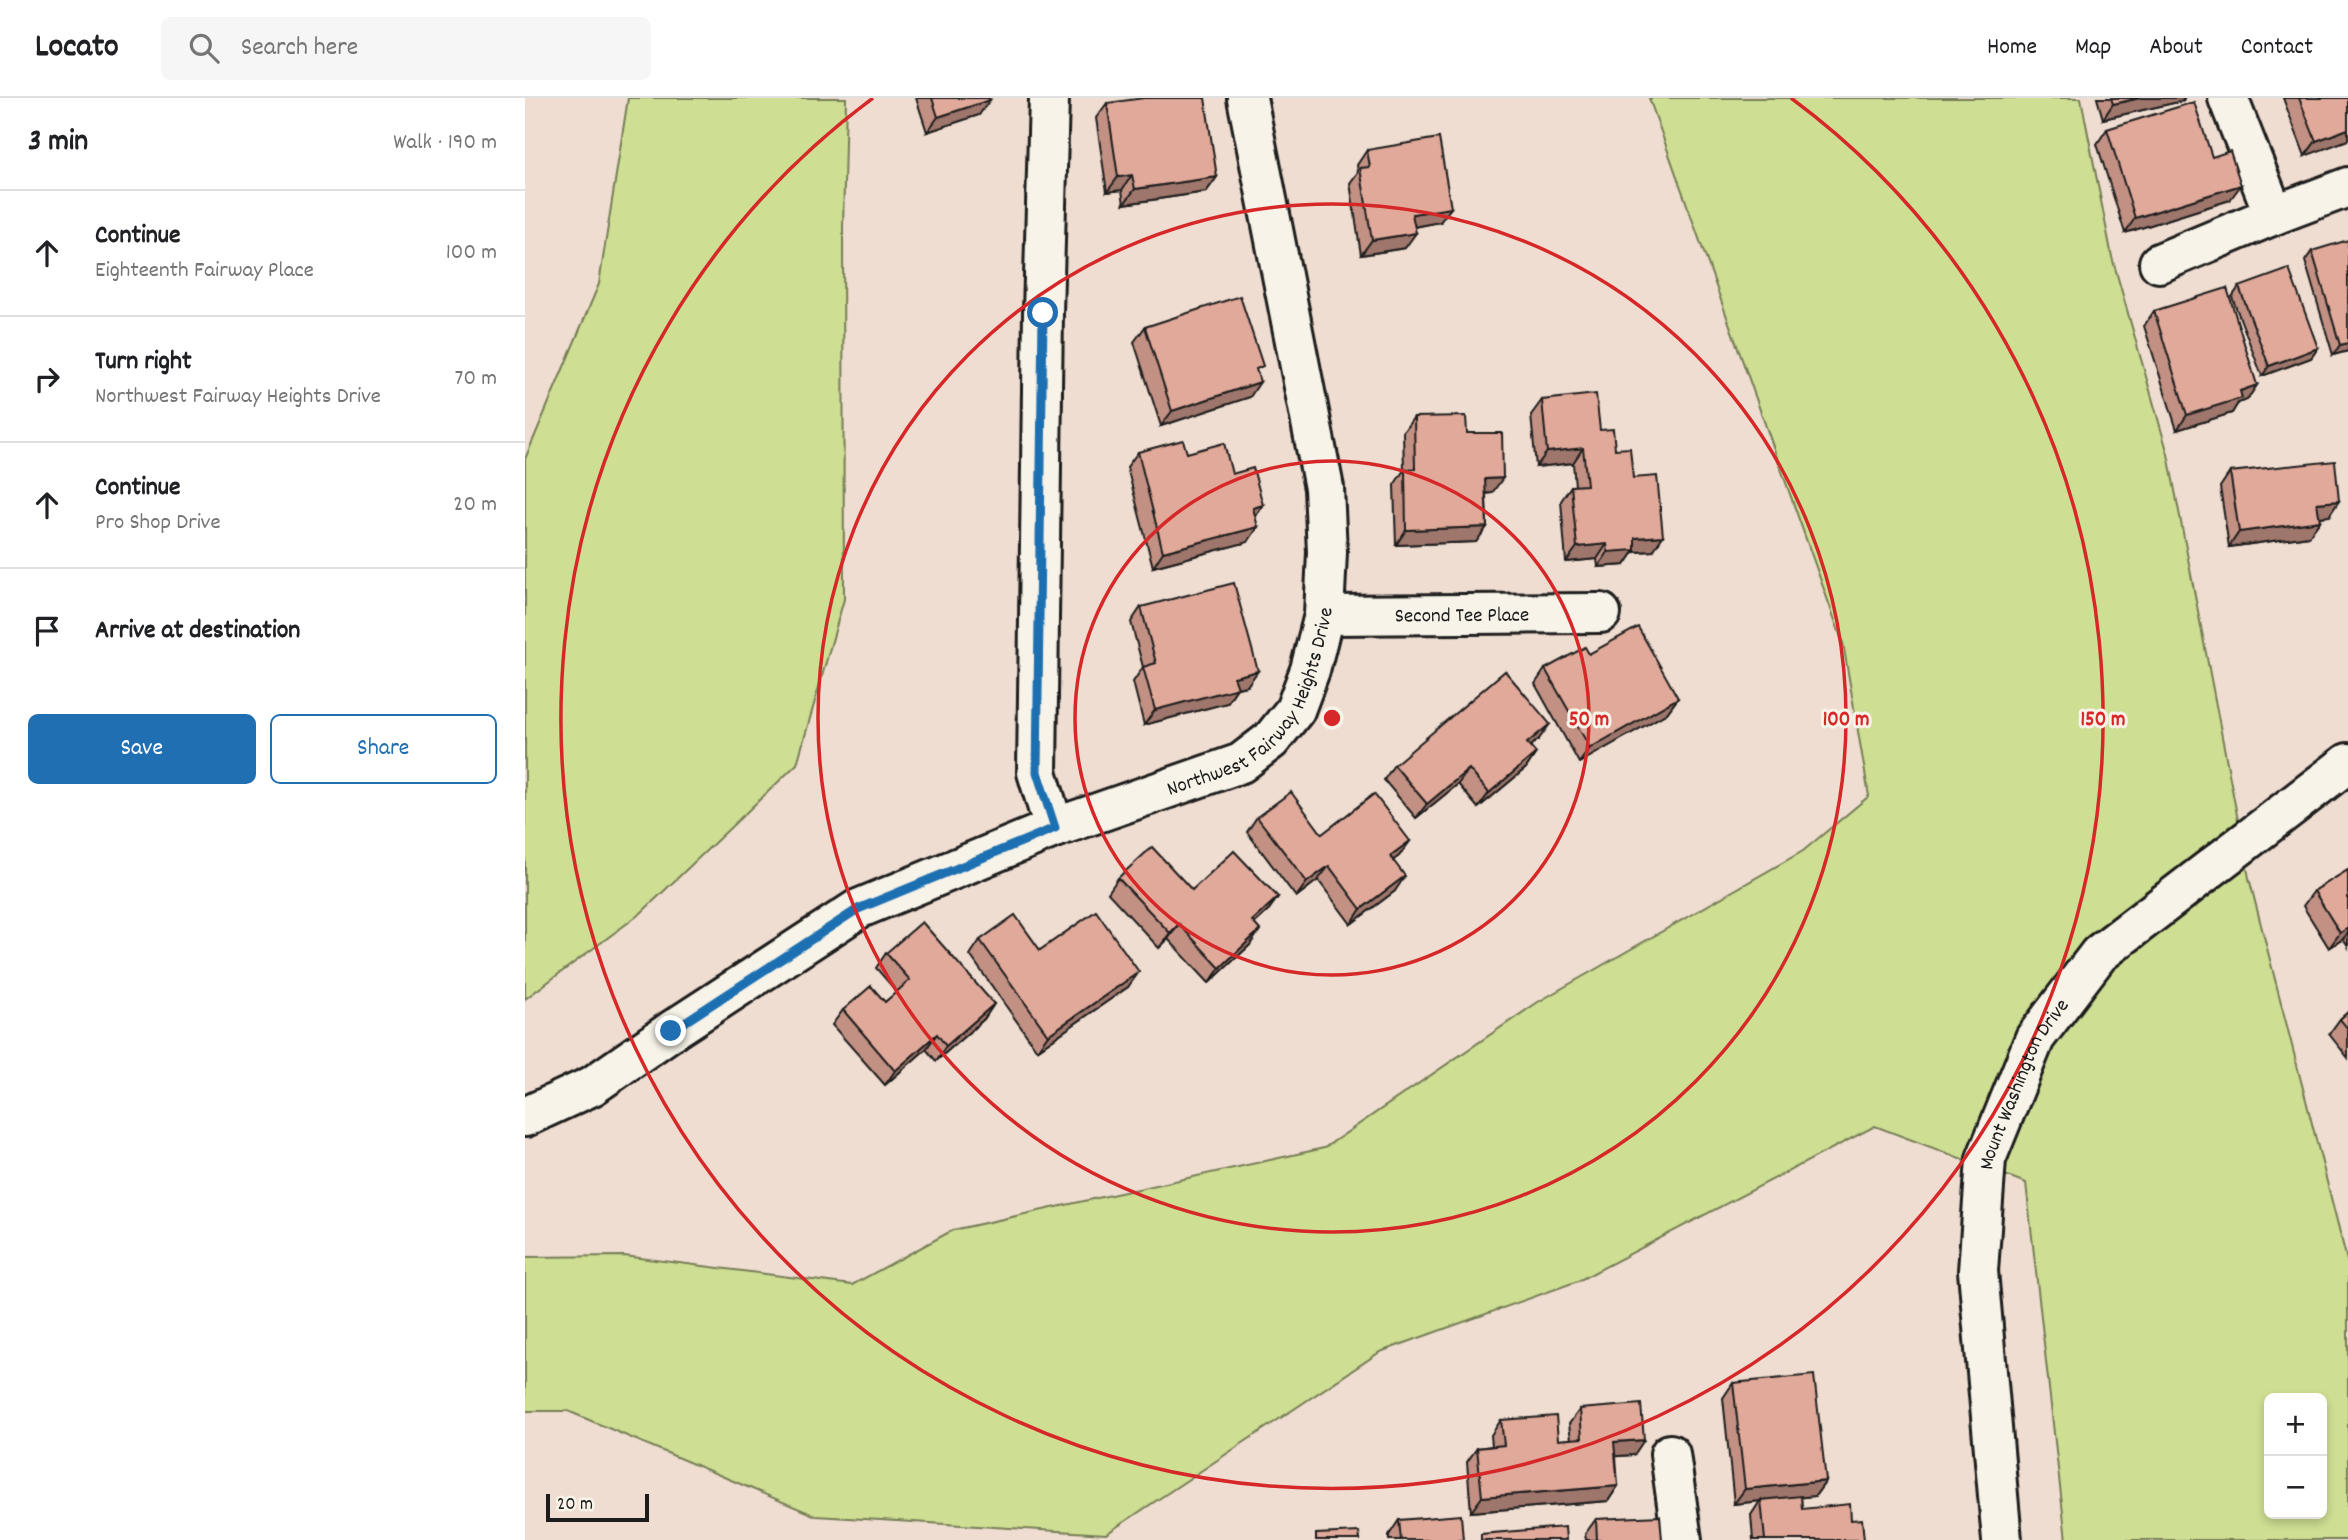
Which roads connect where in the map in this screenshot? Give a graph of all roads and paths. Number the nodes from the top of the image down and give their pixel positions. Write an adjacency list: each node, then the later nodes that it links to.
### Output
1 (1049, 98): 10 (street)
2 (1247, 98): 8 (street, Northwest Fairway Heights Drive)
3 (2228, 98): 5 (street)
4 (2348, 187): 5 (street)
5 (2274, 215): 6 (street)
6 (2159, 263)
7 (1601, 613): 8 (street, Second Tee Place)
8 (1324, 615): 10 (street, Northwest Fairway Heights Drive)
9 (2348, 763): 14 (street, Mount Washington Drive)
10 (1055, 828): 11 (street, Northwest Fairway Heights Drive)
11 (525, 1116)
12 (1669, 1454): 13 (street)
13 (1682, 1540)
14 (2002, 1540)

